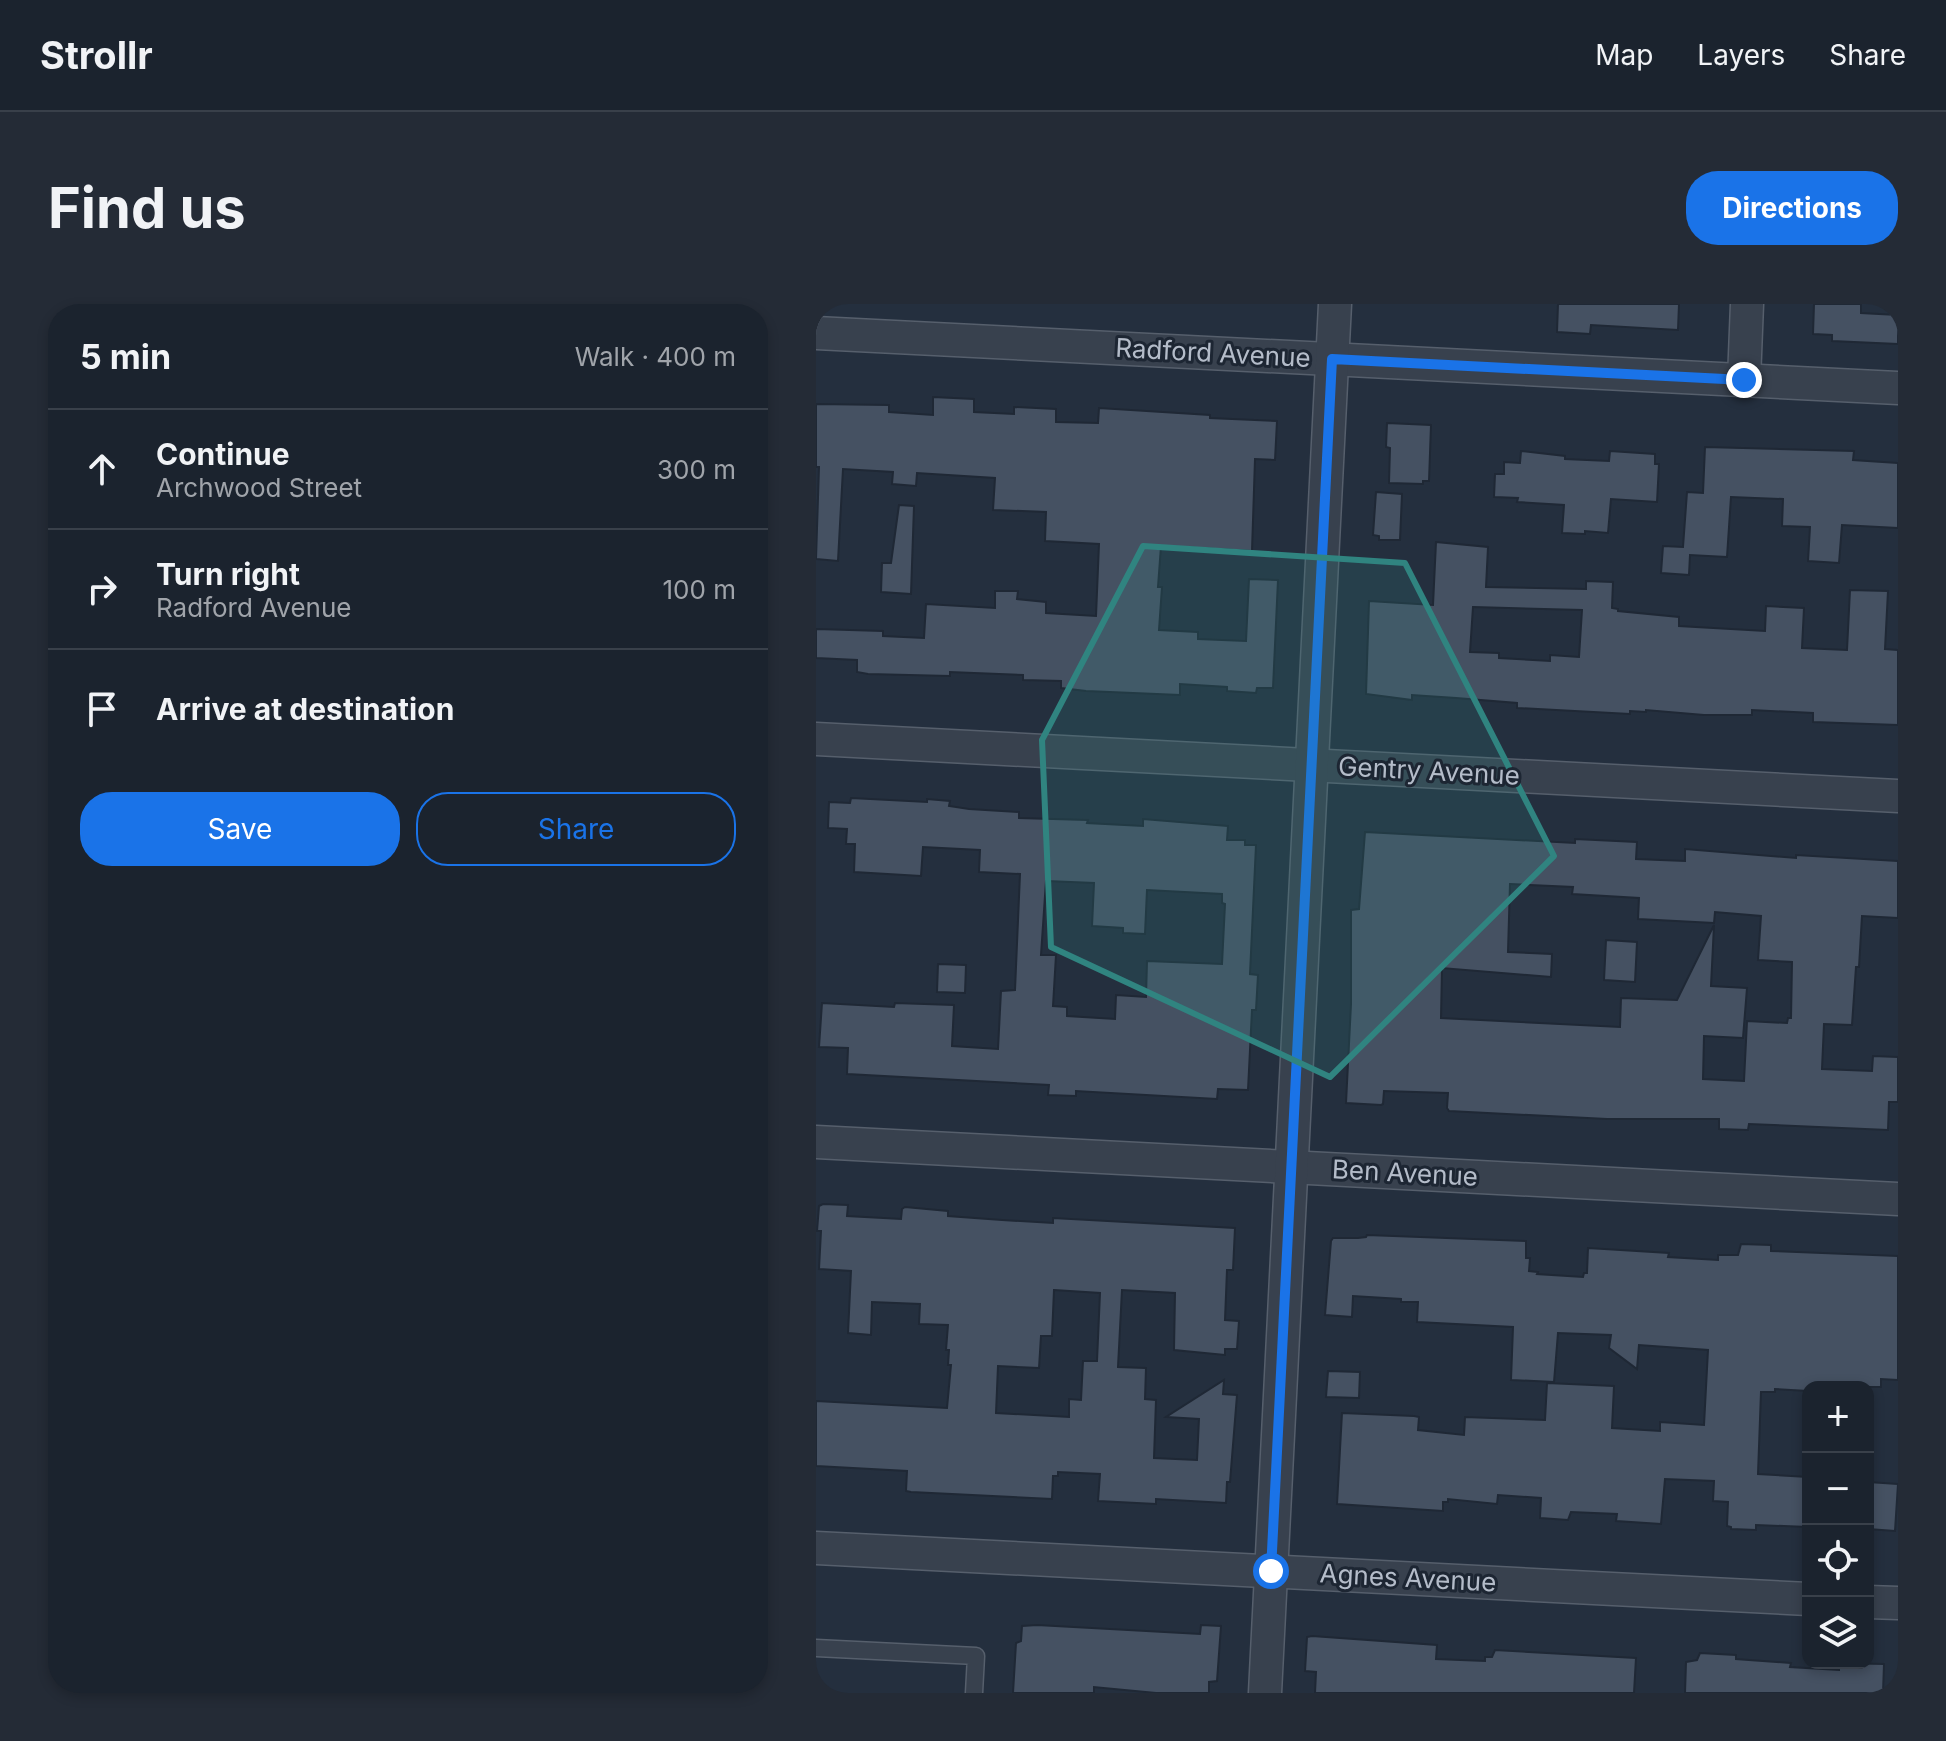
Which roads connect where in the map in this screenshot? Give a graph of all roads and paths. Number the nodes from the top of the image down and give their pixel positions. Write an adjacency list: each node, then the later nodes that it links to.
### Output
1 (1335, 304): 4 (street)
2 (1747, 304): 5 (street)
3 (816, 333): 4 (street, Radford Avenue)
4 (1332, 359): 5 (street, Radford Avenue); 8 (street)
5 (1744, 380): 6 (street, Radford Avenue)
6 (1898, 388)
7 (816, 739): 8 (street, Gentry Avenue)
8 (1314, 765): 9 (street, Gentry Avenue); 11 (street)
9 (1898, 796)
10 (816, 1142): 11 (street, Ben Avenue)
11 (1291, 1167): 12 (street, Ben Avenue); 14 (street)
12 (1898, 1199)
13 (816, 1548): 14 (street, Agnes Avenue)
14 (1271, 1571): 15 (street, Agnes Avenue); 20 (street)
15 (1802, 1599)
16 (1874, 1602): 17 (street)
17 (1898, 1603)
18 (816, 1648): 19 (lane)
19 (974, 1693)
20 (1265, 1693)

